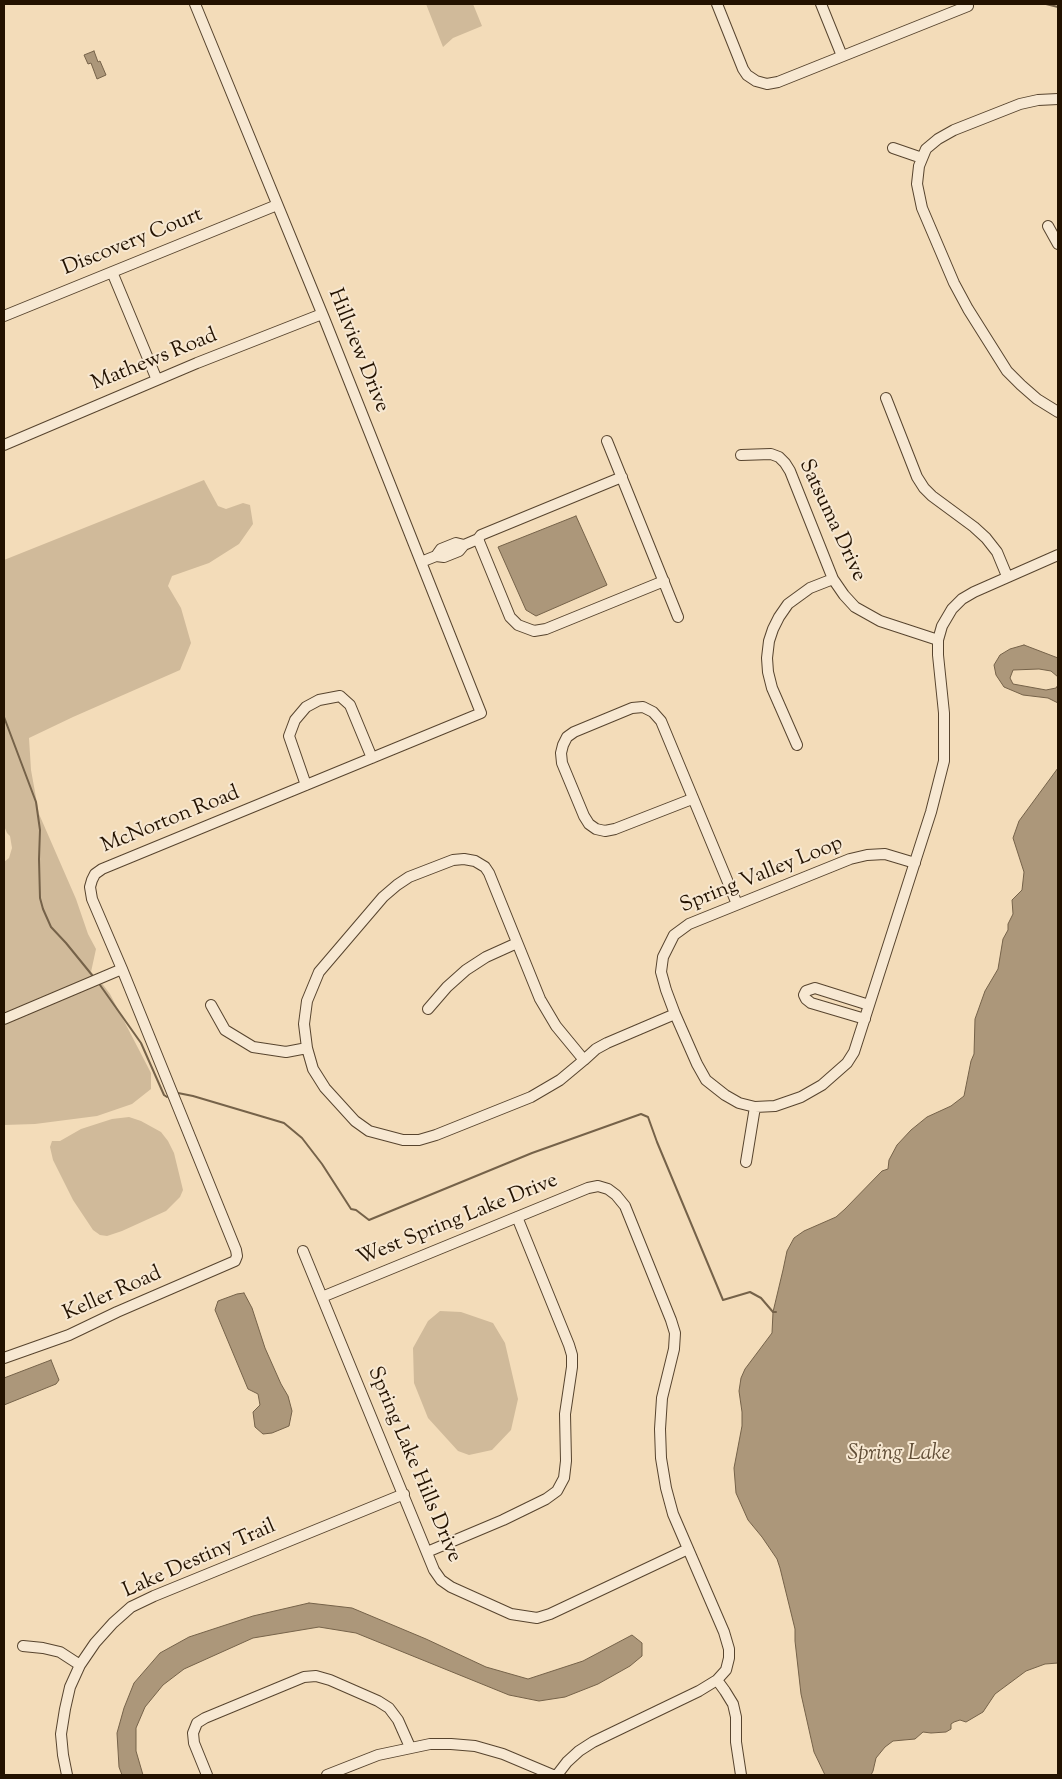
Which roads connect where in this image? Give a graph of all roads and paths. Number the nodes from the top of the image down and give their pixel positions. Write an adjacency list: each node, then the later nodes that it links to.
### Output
1 (195, 4): 9 (street, Hillview Drive)
2 (717, 4): 5 (street)
3 (821, 4): 5 (street)
4 (968, 6): 5 (street)
5 (842, 56)
6 (1058, 99): 8 (street)
7 (893, 148): 8 (street)
8 (922, 158): 17 (street)
9 (277, 205): 12 (street, Discovery Court); 13 (street, Hillview Drive)
10 (1048, 226): 11 (street)
11 (1058, 244)
12 (112, 272): 14 (street, Discovery Court); 15 (street)
13 (322, 314): 15 (street, Mathews Road); 24 (street, Hillview Drive)
14 (4, 316)
15 (157, 380): 19 (street, Mathews Road)
16 (886, 398): 25 (street)
17 (1058, 412)
18 (607, 441): 21 (street)
19 (4, 445)
20 (741, 455): 26 (street, Satsuma Drive)
21 (622, 477): 22 (street); 27 (street)
22 (478, 539): 24 (street); 27 (street)
23 (1058, 555): 25 (street)
24 (421, 562): 30 (street, Hillview Drive)
25 (1007, 576): 29 (street)
26 (833, 579): 29 (street, Satsuma Drive); 31 (street)
27 (664, 581): 28 (street)
28 (678, 616)
29 (938, 640): 35 (street)
30 (481, 713): 32 (street, McNorton Road)
31 (797, 745)
32 (372, 758): 33 (street, McNorton Road); 33 (street)
33 (306, 785): 38 (street, McNorton Road)
34 (692, 799): 34 (street); 36 (street)
35 (914, 863): 36 (street, Spring Valley Loop); 40 (street, Spring Valley Loop)
36 (737, 904): 42 (street, Spring Valley Loop)
37 (517, 942): 41 (street); 45 (street); 46 (street)
38 (122, 969): 43 (street); 51 (street, McNorton Road)
39 (211, 1005): 45 (street)
40 (869, 1006): 44 (street, Spring Valley Loop); 44 (street)
41 (428, 1009)
42 (675, 1014): 46 (street); 47 (street, Spring Valley Loop)
43 (4, 1018)
44 (865, 1019): 47 (street, Spring Valley Loop)
45 (307, 1048): 46 (street)
46 (584, 1060)
47 (755, 1107): 48 (street)
48 (746, 1162)
49 (517, 1217): 52 (street, West Spring Lake Drive); 55 (street, West Spring Lake Drive); 56 (street)
50 (303, 1251): 52 (street, Spring Lake Hills Drive)
51 (236, 1261): 53 (street, Keller Road)
52 (322, 1296): 54 (street, Spring Lake Hills Drive)
53 (4, 1358)
54 (404, 1494): 56 (street, Spring Lake Hills Drive); 58 (street, Lake Destiny Trail)
55 (688, 1549): 56 (street, Spring Lake Hills Drive); 59 (street)
56 (427, 1552)
57 (23, 1646): 58 (street)
58 (80, 1665): 61 (street, Lake Destiny Trail)
59 (717, 1680): 65 (street); 66 (street)
60 (410, 1747): 62 (street); 63 (street); 64 (street)
61 (67, 1775)
62 (207, 1775)
63 (327, 1775)
64 (553, 1775)
65 (558, 1775)
66 (741, 1775)

